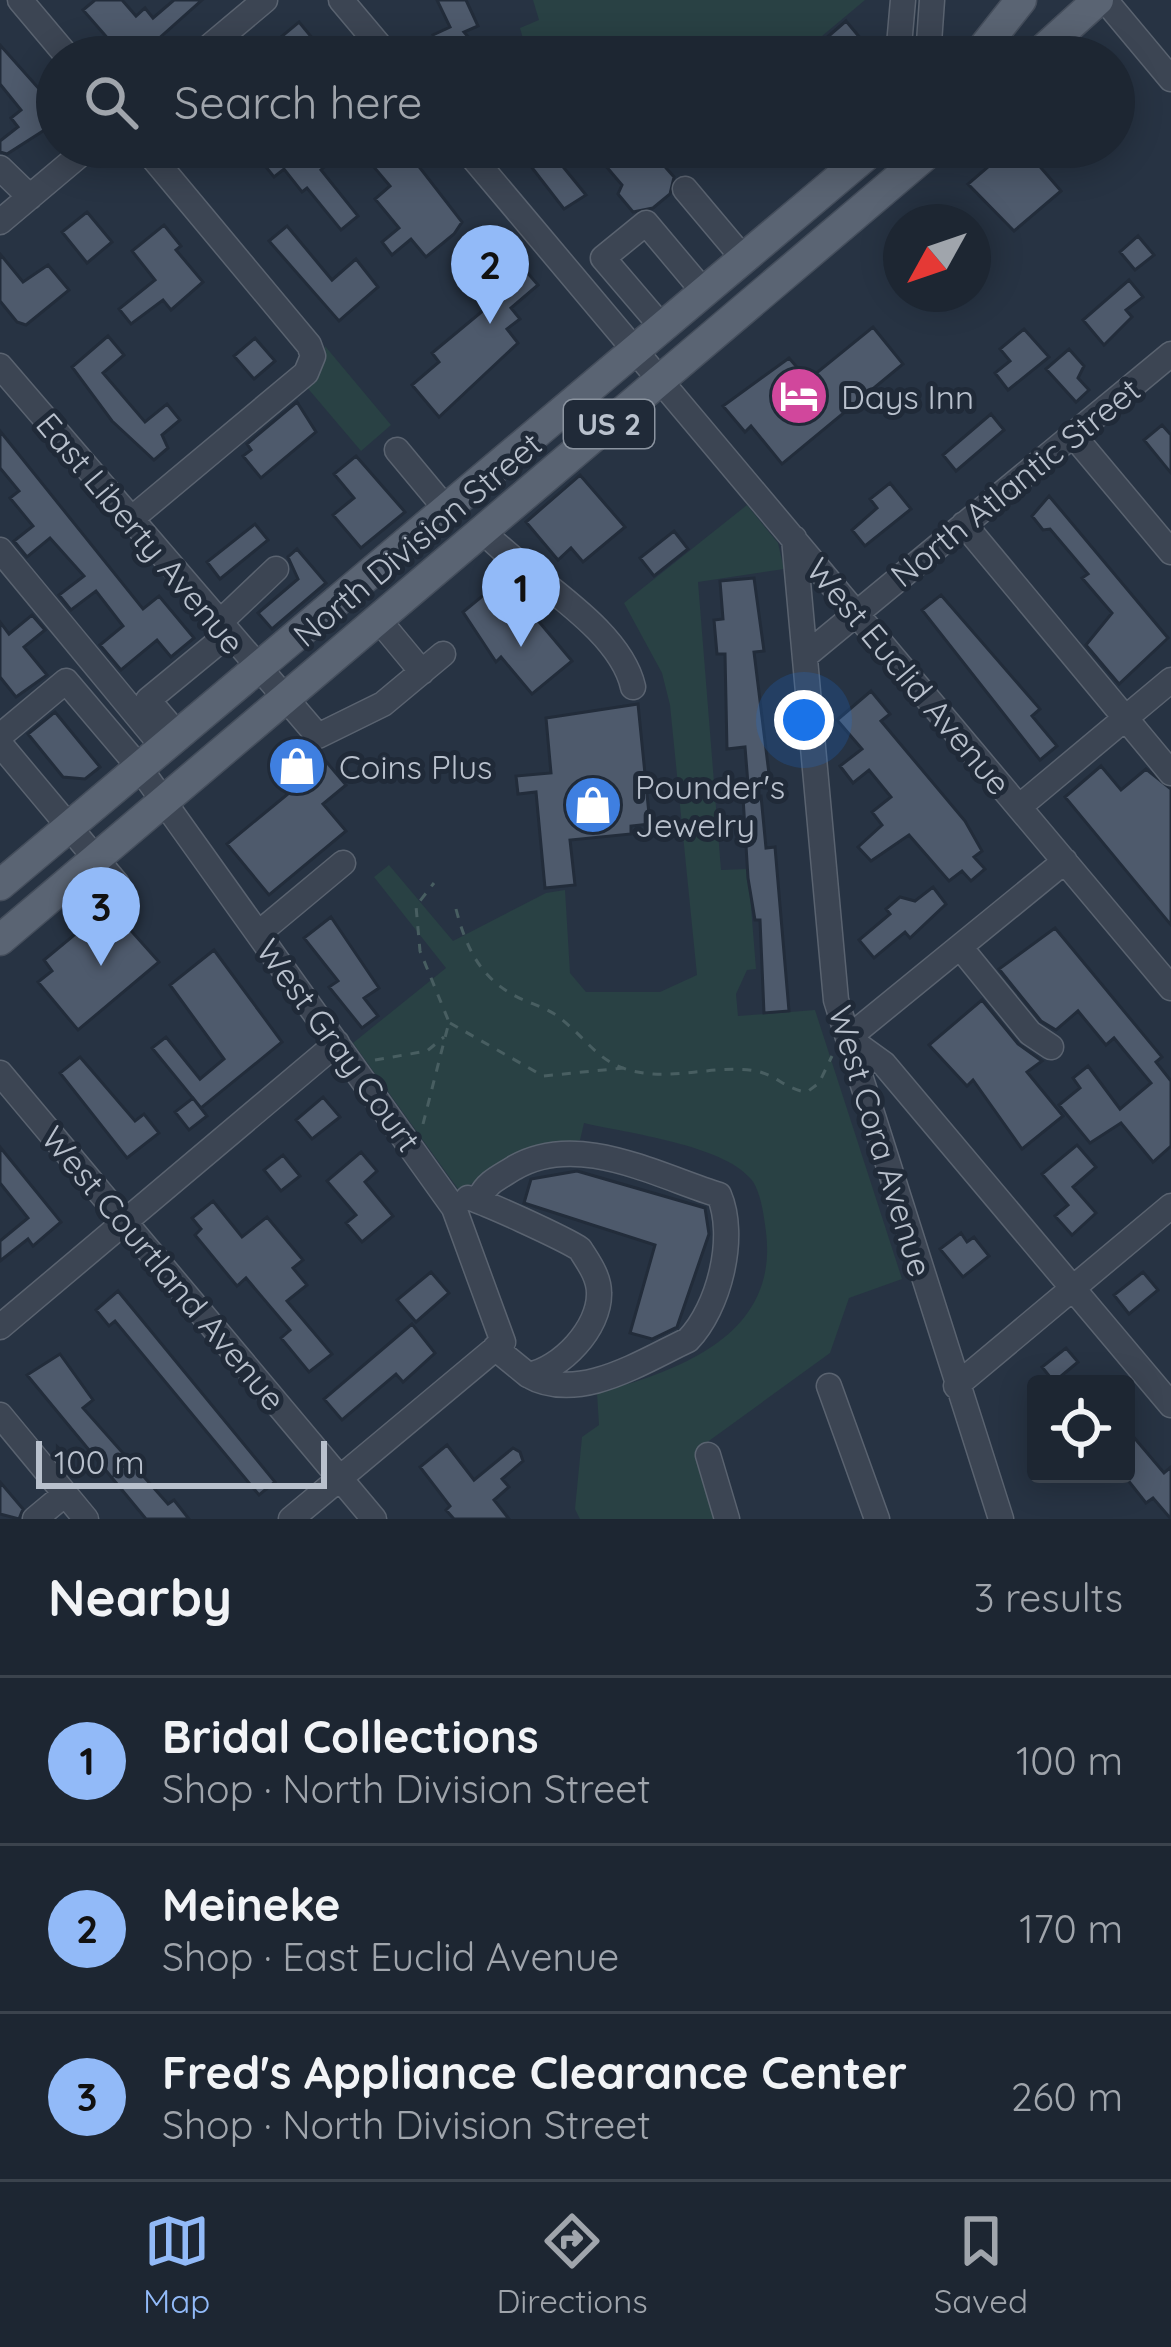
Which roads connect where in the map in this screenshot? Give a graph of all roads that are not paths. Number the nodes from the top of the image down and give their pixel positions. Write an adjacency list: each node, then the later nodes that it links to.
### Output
1 (20, 0): 8 (street)
2 (265, 0): 9 (street)
3 (341, 0): 10 (street)
4 (904, 0): 11 (street)
5 (932, 0): 12 (street)
6 (1101, 0): 14 (main road); 15 (street)
7 (1008, 6): 13 (main road)
8 (50, 36)
9 (221, 36)
10 (371, 36)
11 (900, 36)
12 (929, 36)
13 (989, 36)
14 (1059, 36)
15 (1133, 36)
16 (1135, 38): 17 (street)
17 (1171, 79)
18 (0, 168): 25 (street)
19 (64, 168): 25 (street)
20 (162, 168): 36 (street)
21 (482, 168): 31 (street, West Euclid Avenue)
22 (851, 168): 27 (main road, North Division Street / US 2)
23 (906, 168): 31 (main road, North Division Street / US 2)
24 (685, 189): 27 (street)
25 (30, 197): 26 (street)
26 (0, 222)
27 (743, 258): 28 (main road, North Division Street / US 2)
28 (704, 292): 29 (main road, North Division Street / US 2); 29 (street)
29 (662, 327): 31 (main road, North Division Street / US 2)
30 (1171, 354): 33 (street, North Atlantic Street)
31 (648, 365): 35 (main road, North Division Street / US 2); 38 (main road, North Division Street / US 2); 39 (street, West Euclid Avenue)
32 (0, 366): 36 (street, East Liberty Avenue)
33 (1073, 435): 37 (street, North Atlantic Street); 41 (street)
34 (397, 450): 35 (street)
35 (446, 509): 48 (main road, North Division Street / US 2)
36 (130, 520): 45 (street, East Liberty Avenue)
37 (964, 524): 43 (street, North Atlantic Street); 53 (street)
38 (483, 531): 44 (main road, North Division Street / US 2); 51 (street)
39 (794, 538): 43 (street, West Euclid Avenue); 47 (street, West Cora Avenue)
40 (0, 550): 55 (street)
41 (1171, 552)
42 (276, 569): 45 (street)
43 (856, 612): 47 (street, North Atlantic Street); 58 (street, West Euclid Avenue)
44 (378, 619): 49 (street); 52 (main road, North Division Street / US 2)
45 (222, 629): 48 (street, East Liberty Avenue); 55 (street)
46 (443, 654): 49 (street)
47 (805, 656): 69 (street, West Cora Avenue)
48 (256, 668): 52 (street, East Liberty Avenue); 55 (main road, North Division Street / US 2)
49 (422, 672): 52 (street, East Liberty Avenue)
50 (1171, 680): 53 (street)
51 (633, 687)
52 (282, 700): 57 (main road, North Division Street / US 2)
53 (1125, 718): 56 (street); 58 (street)
54 (0, 740): 55 (street); 59 (street)
55 (160, 750): 57 (street, West Gray Court); 59 (main road, North Division Street / US 2)
56 (1171, 773)
57 (164, 800): 60 (main road, North Division Street / US 2); 65 (street, West Gray Court)
58 (1019, 807): 61 (street, West Euclid Avenue)
59 (68, 825): 60 (street); 64 (main road, North Division Street / US 2)
60 (95, 858): 63 (street); 66 (main road, North Division Street / US 2)
61 (1066, 861): 67 (street); 68 (street, West Euclid Avenue)
62 (343, 863): 65 (street)
63 (117, 884)
64 (0, 885)
65 (259, 934): 71 (street, West Gray Court)
66 (0, 940)
67 (960, 947): 69 (street); 70 (street)
68 (1171, 988)
69 (841, 1047): 77 (street); 82 (street, West Cora Avenue)
70 (1051, 1047)
71 (344, 1052): 75 (street, West Gray Court); 76 (street)
72 (0, 1073): 76 (street, West Courtland Avenue)
73 (480, 1197): 75 (street); 80 (street); 80 (street)
74 (1171, 1206): 77 (street)
75 (454, 1208): 79 (street, West Gray Court)
76 (125, 1222): 78 (street); 86 (street, West Courtland Avenue)
77 (1073, 1288): 82 (street); 83 (street)
78 (0, 1327)
79 (499, 1345): 80 (street); 86 (street)
80 (528, 1375)
81 (830, 1386): 93 (street)
82 (956, 1386): 94 (street, West Cora Avenue)
83 (1171, 1405)
84 (0, 1415): 87 (street)
85 (708, 1455): 92 (street)
86 (340, 1478): 90 (street); 91 (street, West Courtland Avenue)
87 (65, 1494): 88 (street); 89 (street)
88 (35, 1519)
89 (86, 1519)
90 (291, 1519)
91 (374, 1519)
92 (727, 1519)
93 (877, 1519)
94 (1001, 1519)

